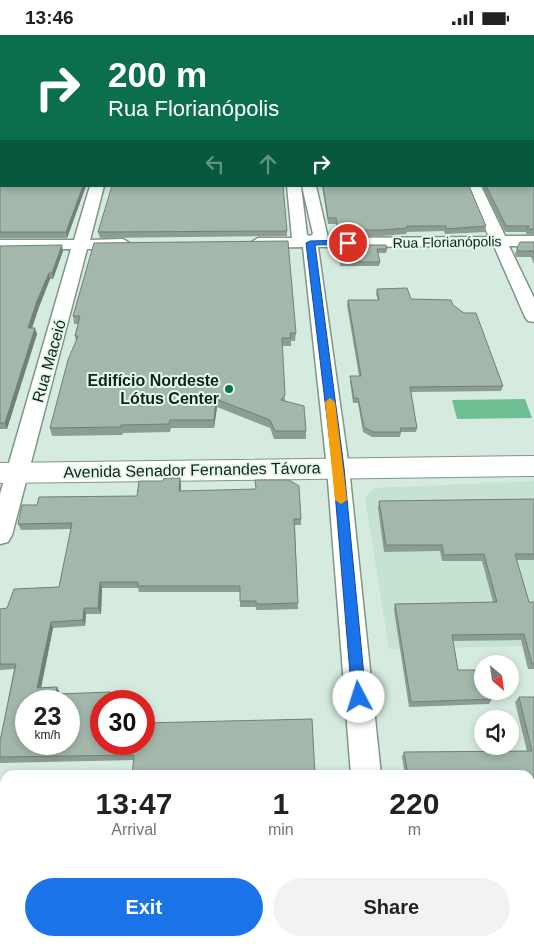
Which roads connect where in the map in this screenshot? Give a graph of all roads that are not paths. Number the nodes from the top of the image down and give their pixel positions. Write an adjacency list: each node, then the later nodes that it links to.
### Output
1 (97, 187): 11 (street, Rua Maceió)
2 (294, 187): 8 (street)
3 (309, 187): 8 (street)
4 (474, 187): 5 (street)
5 (498, 241): 6 (street, Rua Florianópolis); 8 (street, Rua Florianópolis); 12 (street)
6 (534, 241)
7 (240, 243): 8 (street, Rua Florianópolis)
8 (310, 243): 14 (street)
9 (141, 244): 11 (street)
10 (0, 245): 11 (street)
11 (81, 245): 15 (street, Rua Maceió)
12 (534, 317)
13 (534, 449): 14 (main road, Avenida Senador Fernandes Távora)
14 (337, 459): 15 (main road, Avenida Senador Fernandes Távora); 16 (main road, Avenida Senador Fernandes Távora); 18 (street)
15 (10, 464): 17 (street, Rua Maceió)
16 (534, 466)
17 (0, 535)
18 (366, 770)

